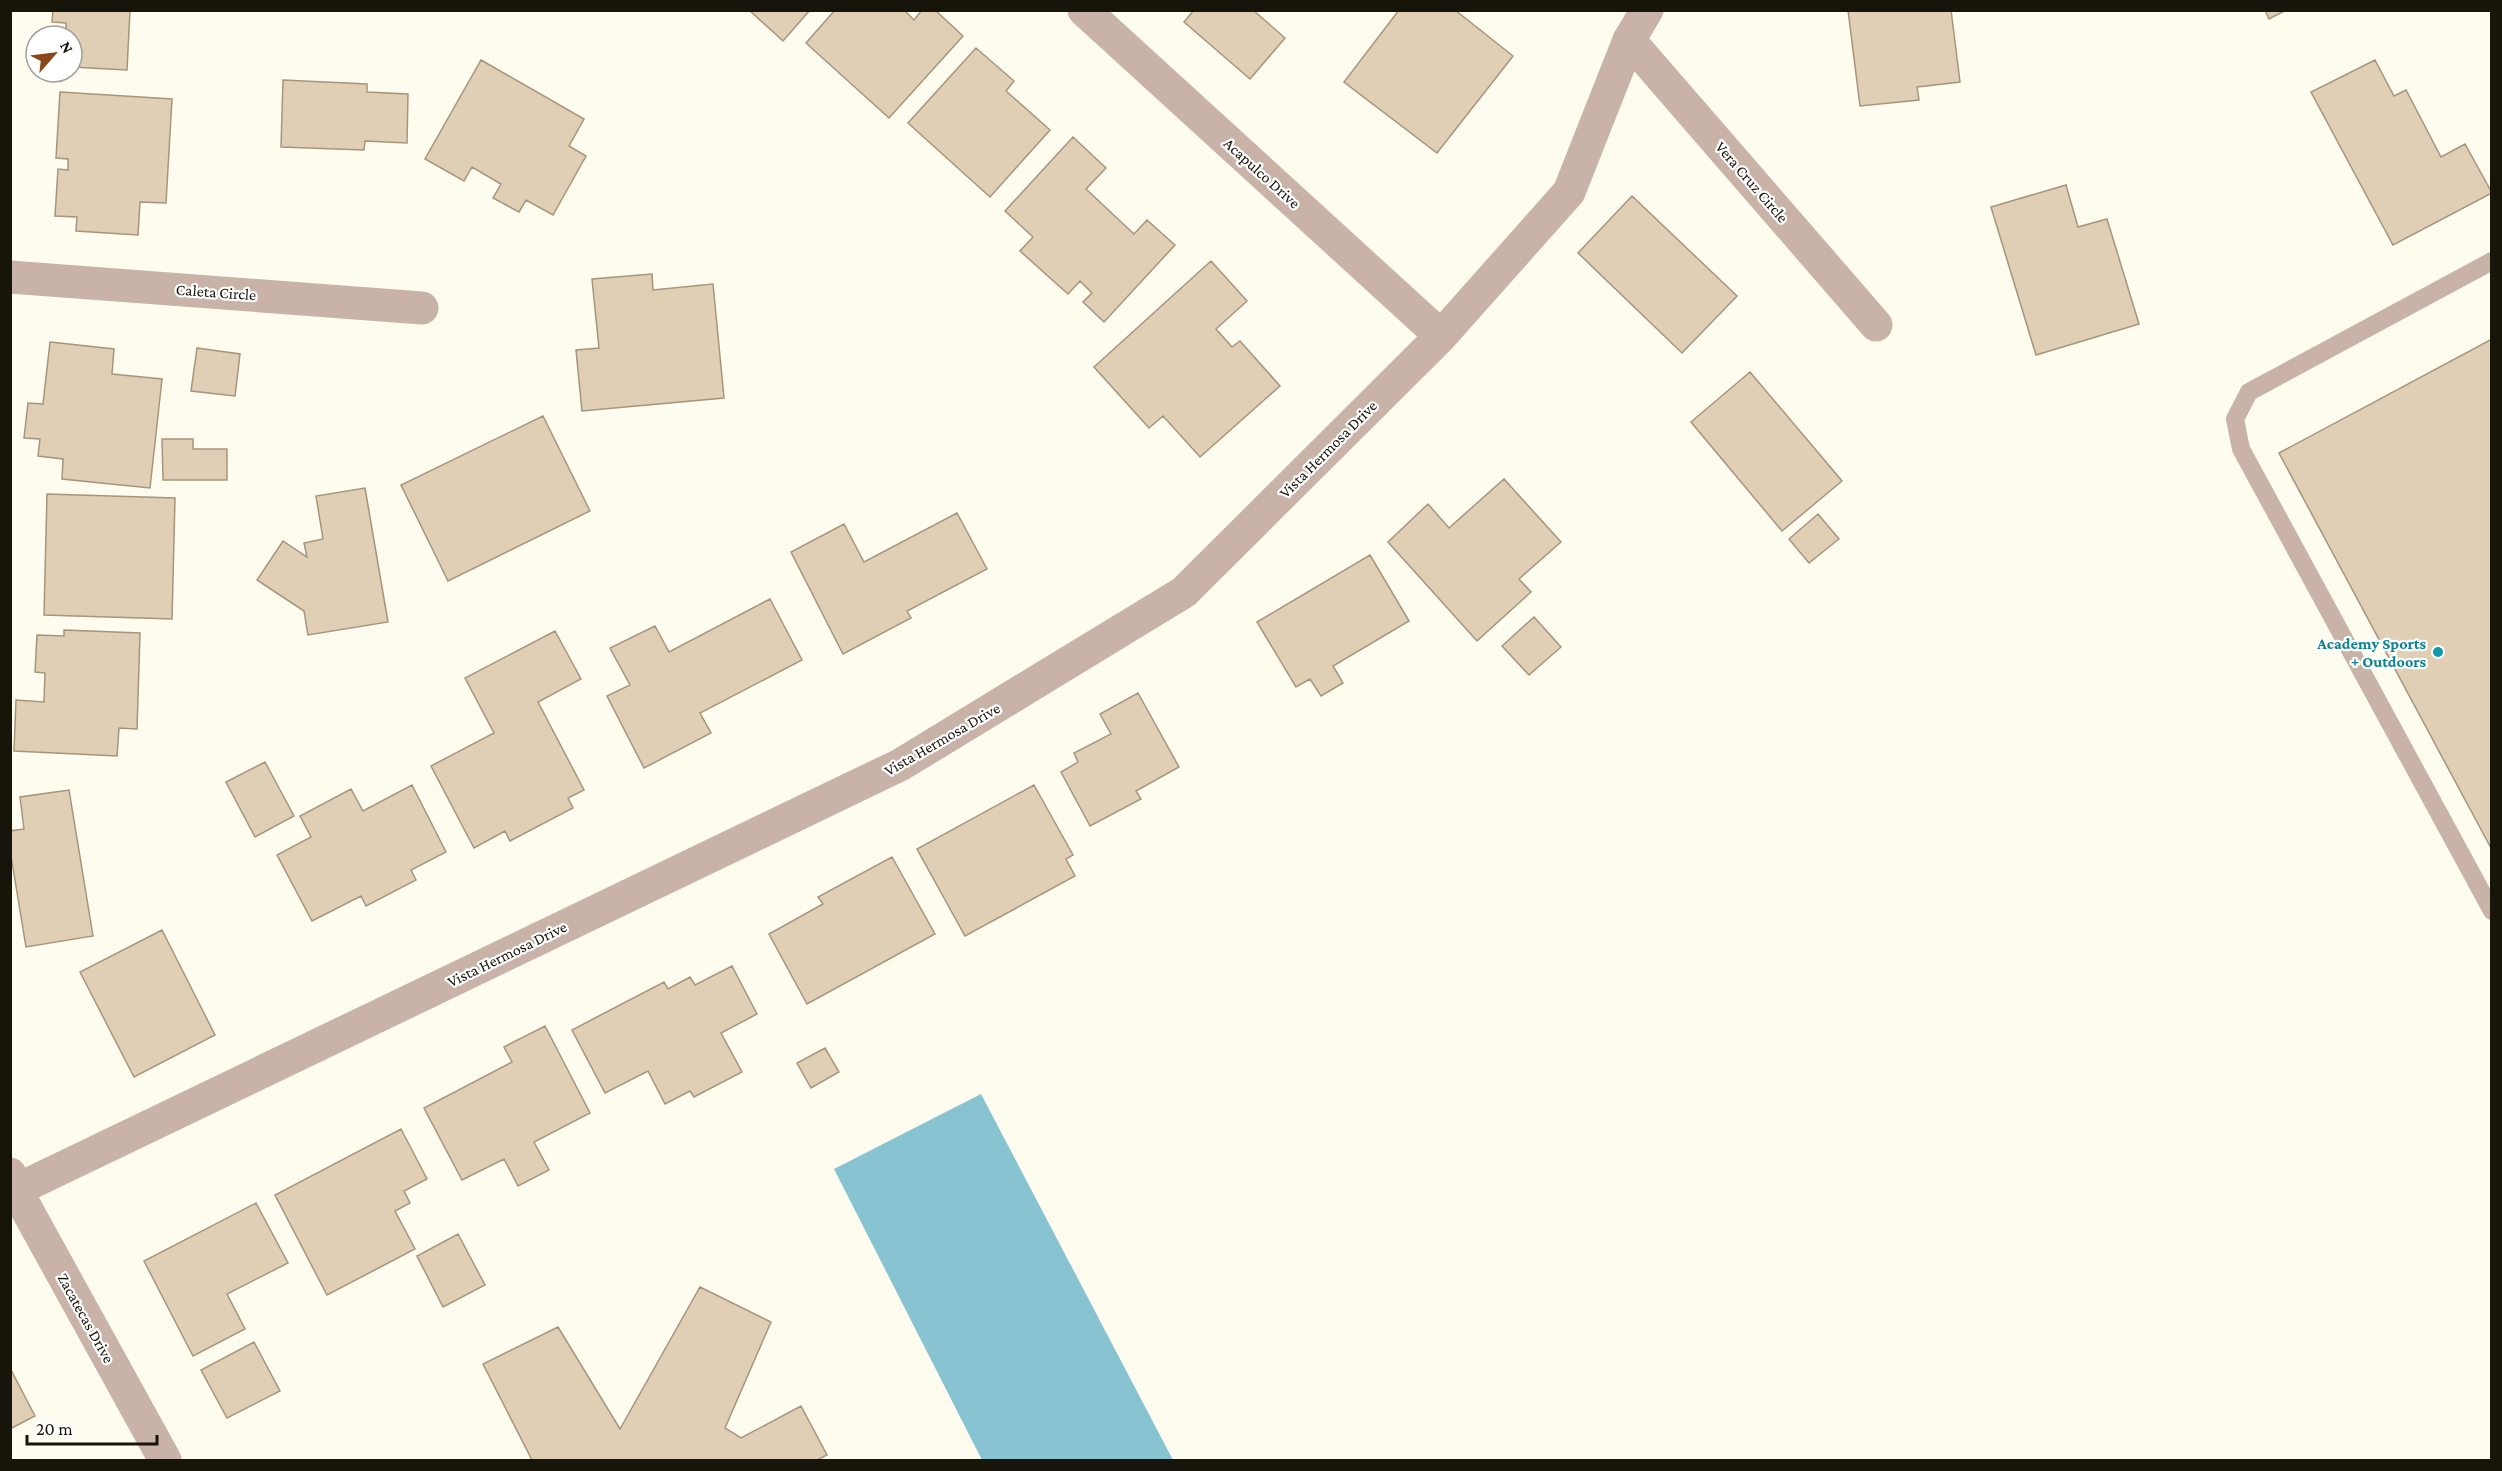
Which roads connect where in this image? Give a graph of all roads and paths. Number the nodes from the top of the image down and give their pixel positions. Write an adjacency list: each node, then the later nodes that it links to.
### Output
1 (1083, 10): 8 (street, Acapulco Drive)
2 (1647, 10): 3 (street, Vista Hermosa Drive)
3 (1629, 40): 7 (street, Vera Cruz Circle); 8 (street, Vista Hermosa Drive)
4 (2492, 261): 9 (lane)
5 (10, 277): 6 (street, Caleta Circle)
6 (422, 308)
7 (1876, 325)
8 (1441, 336): 10 (street, Vista Hermosa Drive)
9 (2492, 911)
10 (12, 1186): 11 (street, Zacatecas Drive)
11 (165, 1461)

